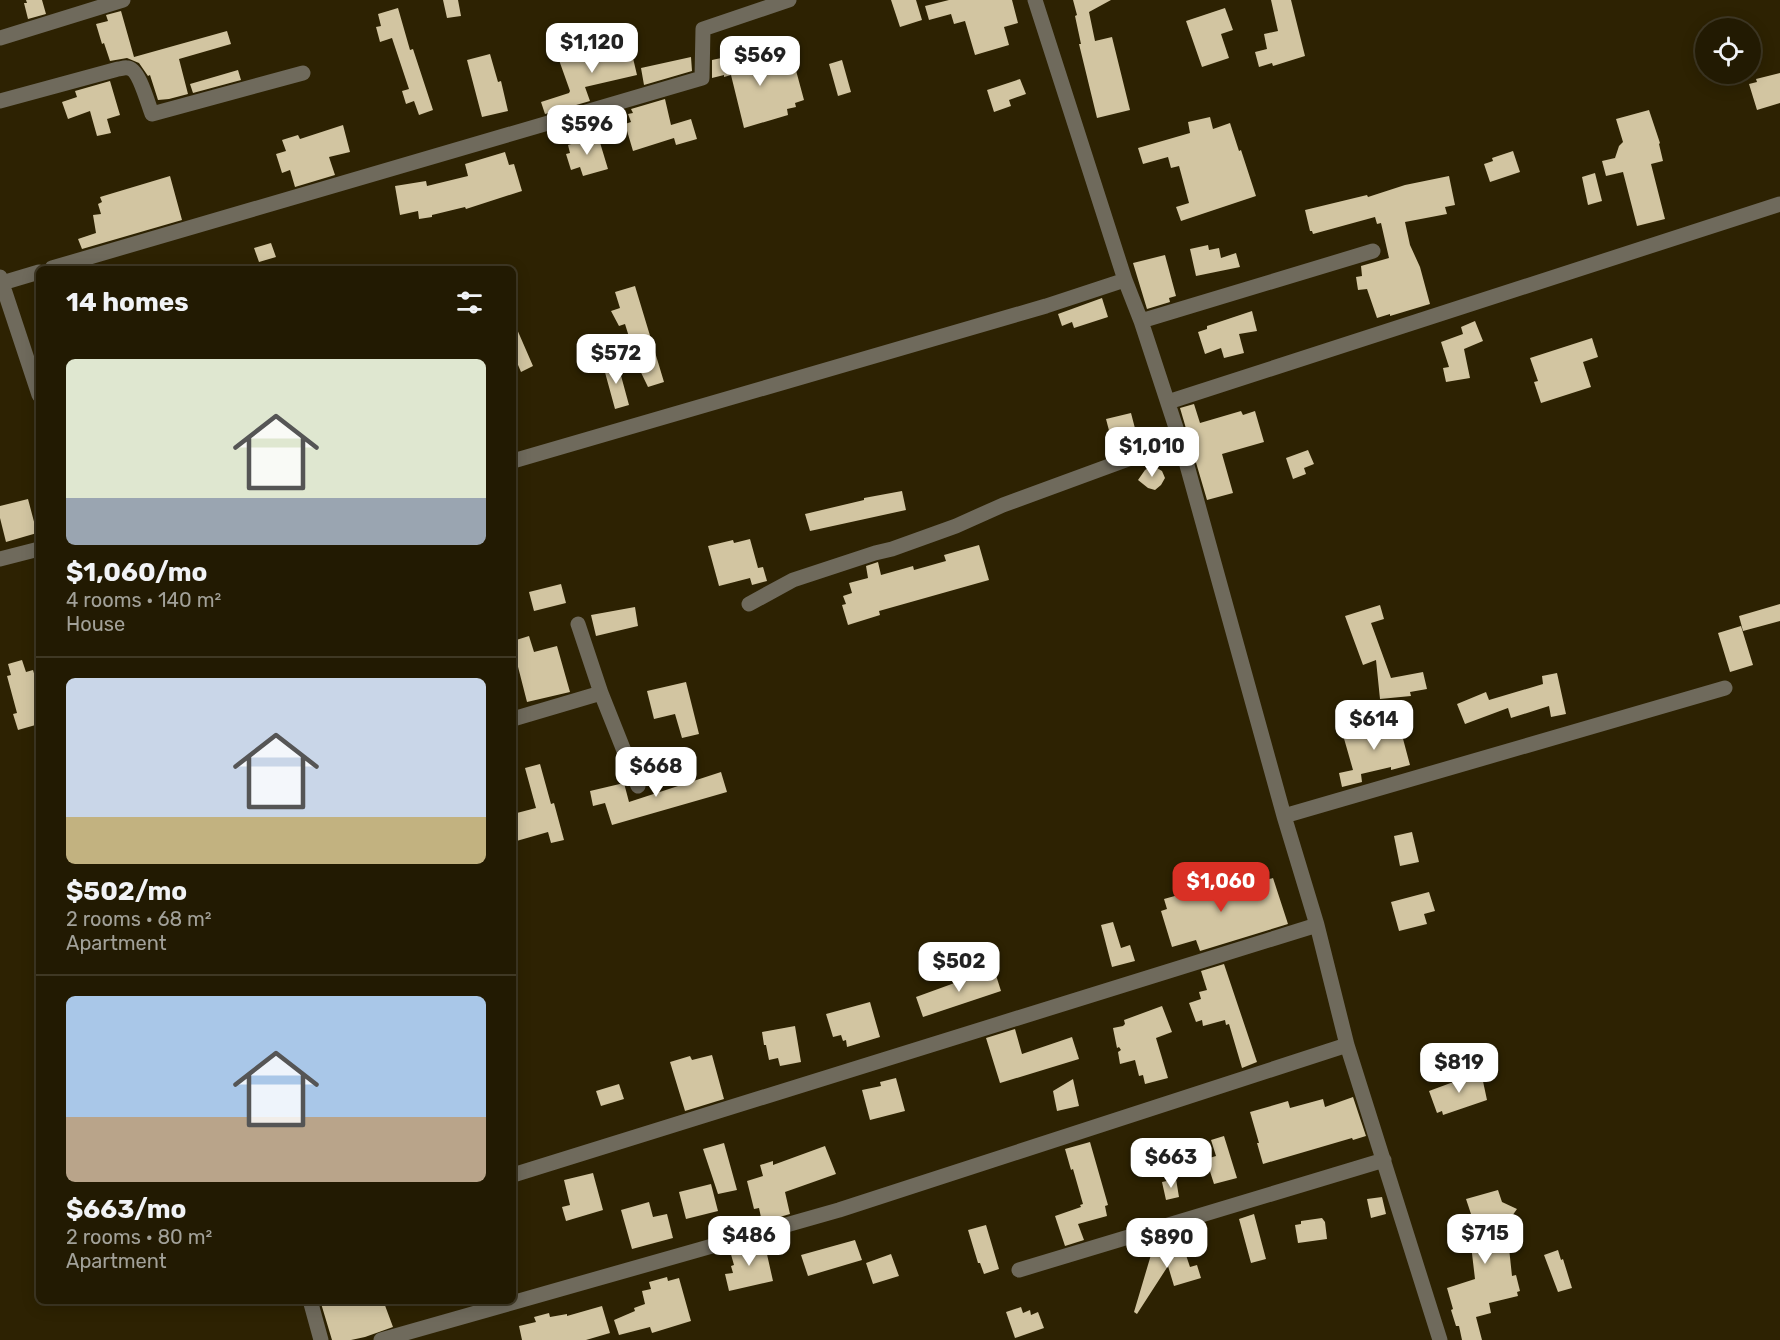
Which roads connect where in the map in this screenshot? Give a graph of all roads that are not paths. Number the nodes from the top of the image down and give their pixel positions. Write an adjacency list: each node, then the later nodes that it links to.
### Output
1 (123, 0): 4 (street)
2 (789, 0): 9 (street)
3 (1035, 0): 12 (street)
4 (0, 38)
5 (303, 74): 6 (street)
6 (0, 101)
7 (1780, 204): 15 (street)
8 (1372, 251): 13 (street)
9 (59, 266)
10 (36, 273): 11 (street)
11 (1, 280): 14 (street)
12 (1125, 280): 13 (street); 17 (street)
13 (1141, 321): 15 (street)
14 (36, 386)
15 (1168, 402): 16 (street)
16 (1180, 440): 20 (street); 26 (street)
17 (516, 460)
18 (36, 550): 19 (street)
19 (0, 559)
20 (748, 604)
21 (578, 624): 23 (street)
22 (1725, 688): 26 (street)
23 (601, 693): 24 (street); 25 (street)
24 (516, 718)
25 (638, 786)
26 (1284, 816): 27 (street)
27 (1317, 925): 28 (street); 30 (street)
28 (1347, 1046): 29 (street); 32 (street)
29 (1384, 1160): 31 (street); 37 (street)
30 (516, 1174)
31 (1019, 1270)
32 (516, 1302)
33 (311, 1304): 35 (street)
34 (508, 1304): 36 (street)
35 (321, 1340)
36 (381, 1340)
37 (1440, 1340)

